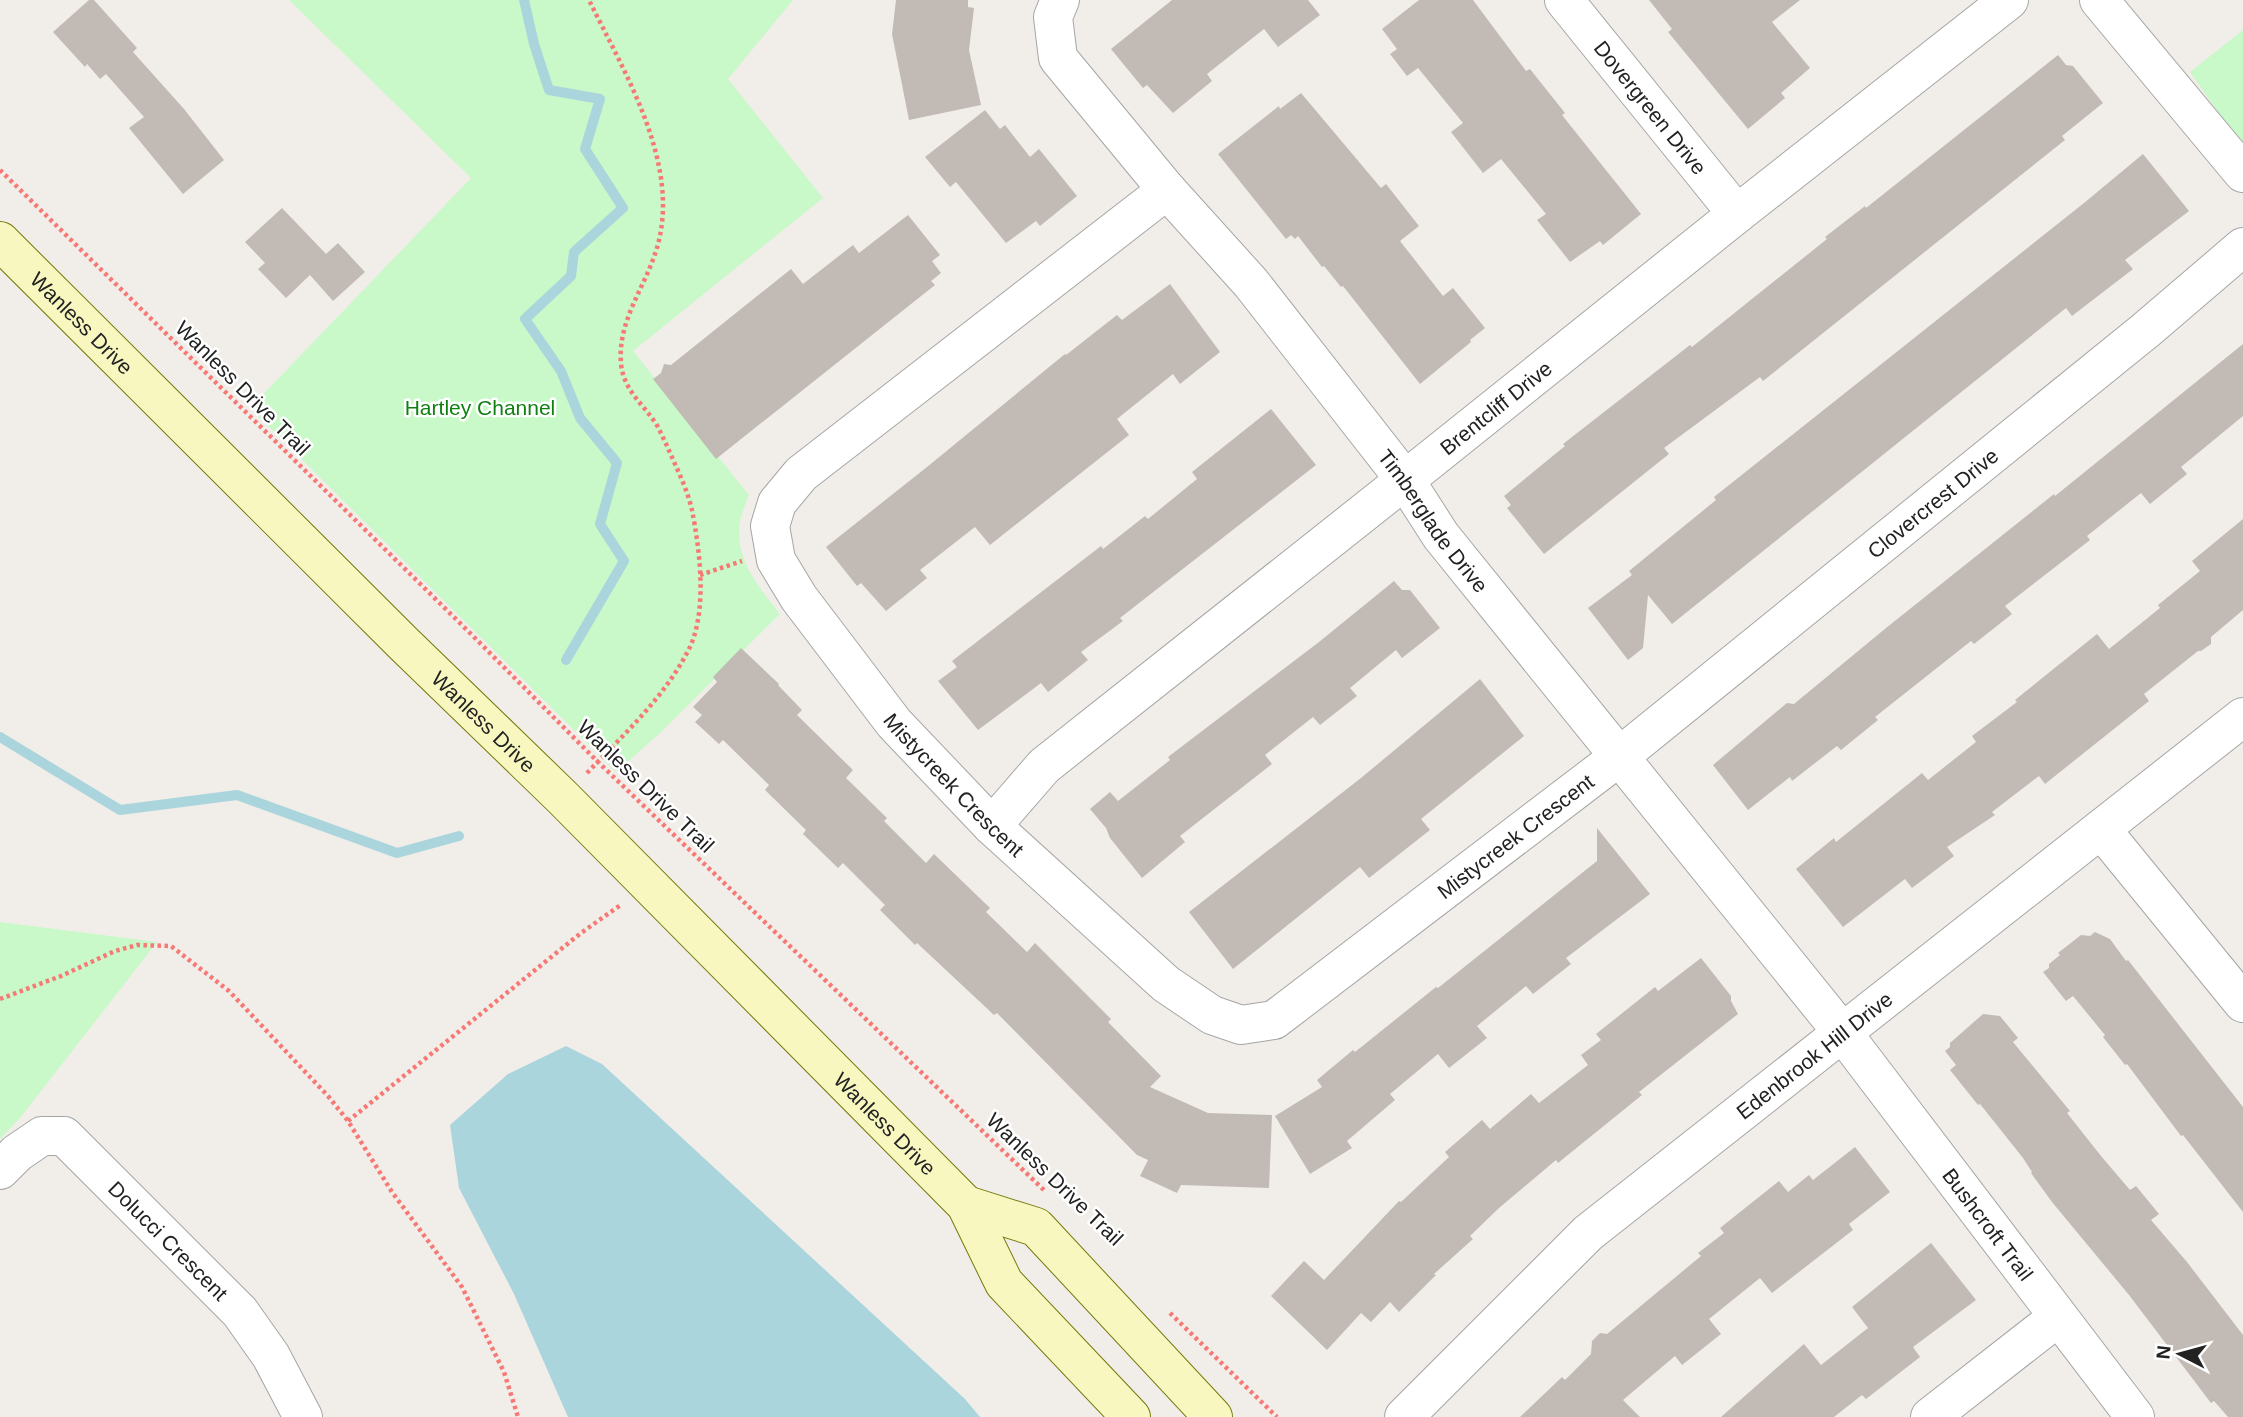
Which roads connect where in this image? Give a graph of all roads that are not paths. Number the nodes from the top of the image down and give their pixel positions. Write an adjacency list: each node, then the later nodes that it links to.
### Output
1 (1059, 0): 6 (street, Timberglade Drive)
2 (1564, 0): 7 (street, Dovergreen Drive)
3 (2009, 0): 7 (street, Brentcliff Drive)
4 (2099, 0): 5 (street)
5 (2243, 173)
6 (1167, 190): 10 (street, Timberglade Drive); 13 (street, Mistycreek Crescent)
7 (1737, 214): 10 (street, Brentcliff Drive)
8 (0, 241): 18 (main road, Wanless Drive)
9 (2243, 247): 12 (street, Clovercrest Drive)
10 (1405, 481): 12 (street, Timberglade Drive); 13 (street, Brentcliff Drive)
11 (2243, 717): 14 (street, Edenbrook Hill Drive)
12 (1620, 756): 13 (street, Mistycreek Crescent); 16 (street, Timberglade Drive)
13 (992, 826)
14 (2101, 829): 15 (street); 16 (street, Edenbrook Hill Drive)
15 (2243, 1003)
16 (1842, 1032): 19 (street, Bushcroft Trail); 23 (street, Edenbrook Hill Drive)
17 (0, 1170): 20 (street, Dolucci Crescent)
18 (967, 1205): 21 (main road, Wanless Drive); 22 (main road, Wanless Drive)
19 (2058, 1317): 24 (street); 25 (street, Bushcroft Trail)
20 (303, 1417)
21 (1131, 1417)
22 (1213, 1417)
23 (1404, 1417)
24 (1930, 1417)
25 (2135, 1417)

